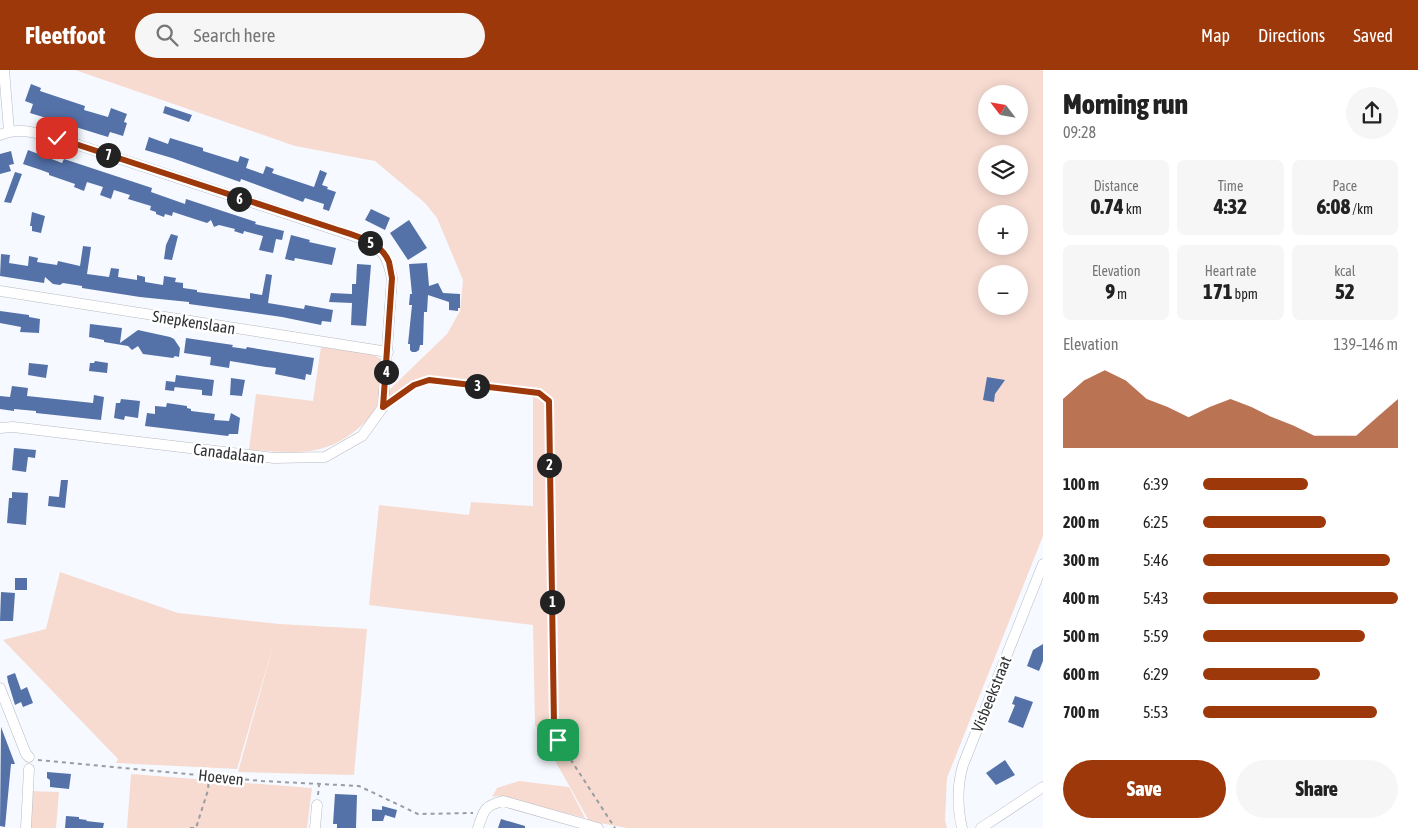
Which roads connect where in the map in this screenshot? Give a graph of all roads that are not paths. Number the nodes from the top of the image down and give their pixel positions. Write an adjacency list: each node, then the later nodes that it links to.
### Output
1 (4, 70): 2 (street)
2 (4, 133): 4 (street)
3 (0, 291): 4 (street, Snepkenslaan)
4 (388, 352): 5 (street, Canadalaan)
5 (0, 428)
6 (1043, 564): 16 (street, Visbeekstraat)
7 (0, 688): 8 (street)
8 (29, 756)
9 (29, 769): 12 (street)
10 (1043, 787): 17 (street)
11 (317, 805): 13 (street)
12 (26, 828)
13 (315, 828)
14 (478, 828): 15 (street)
15 (598, 828)
16 (962, 828)
17 (981, 828)

